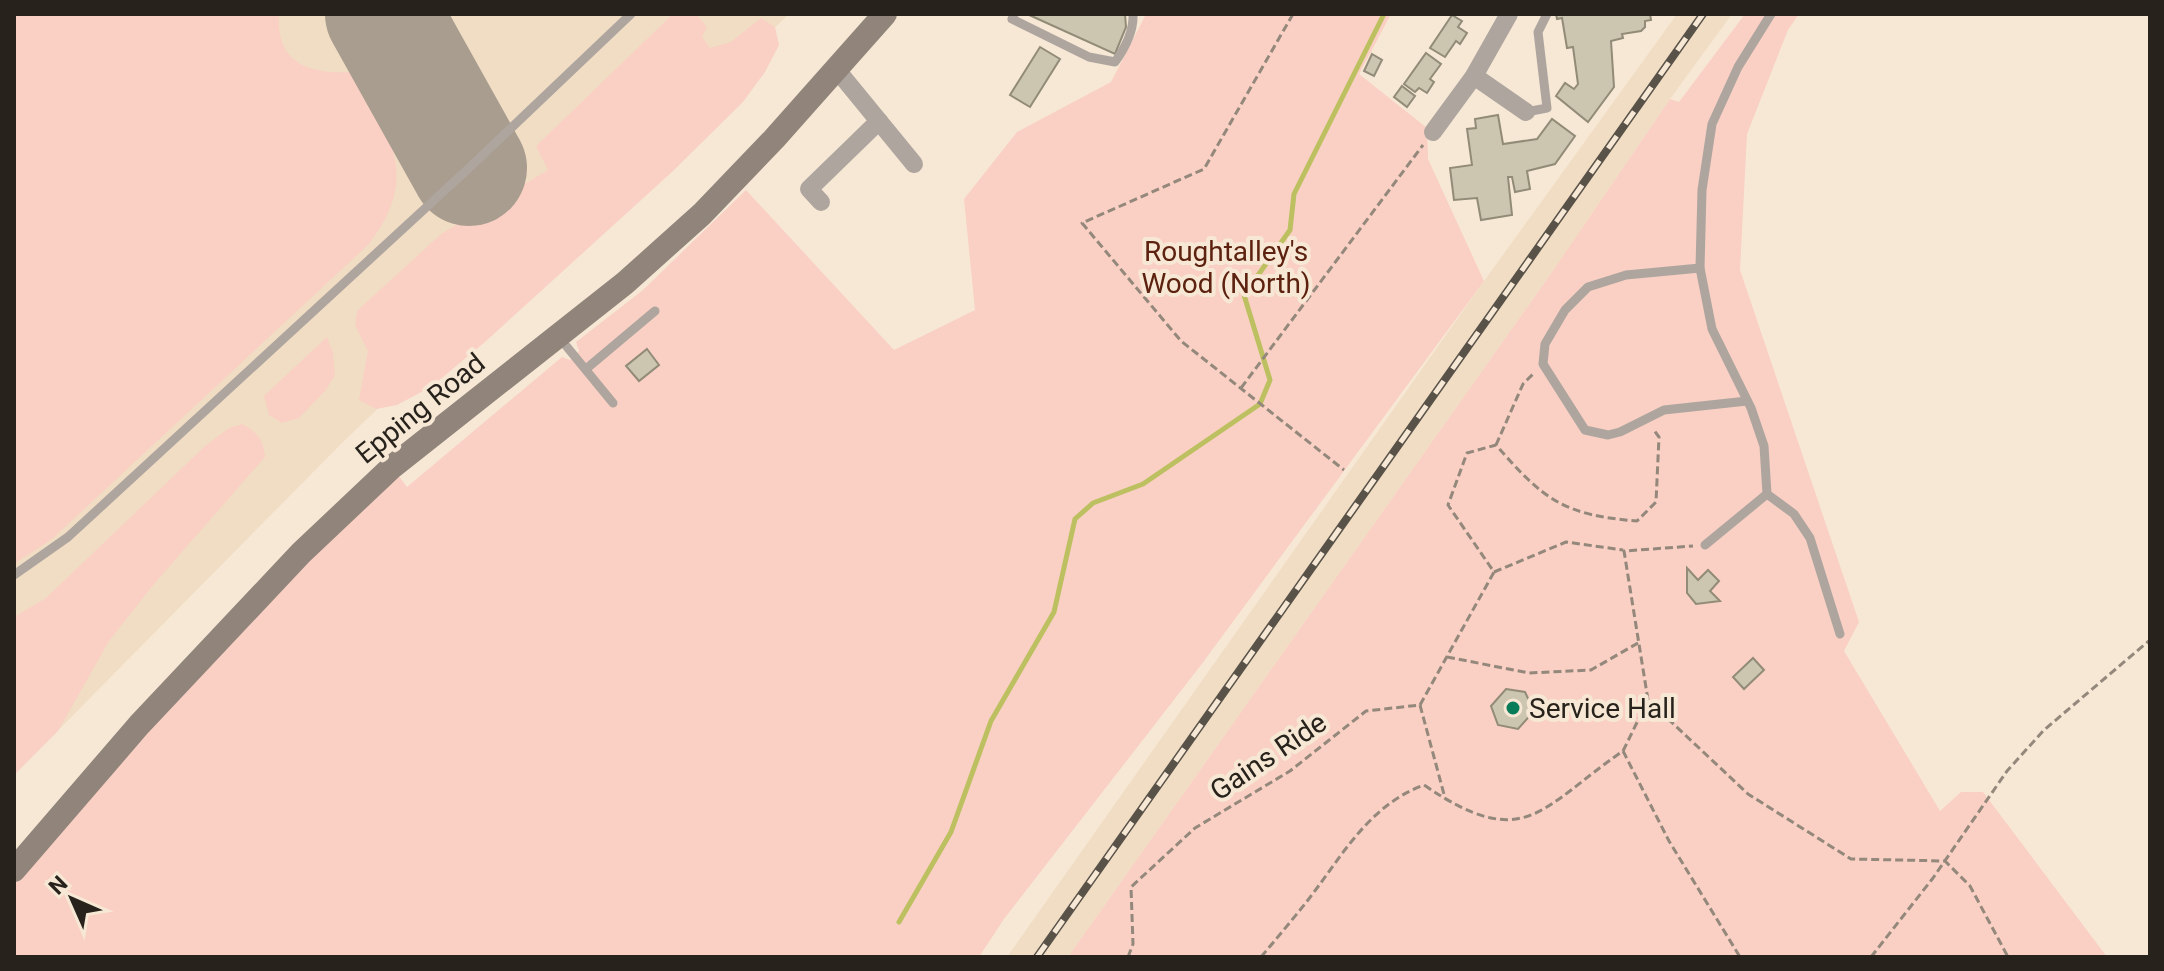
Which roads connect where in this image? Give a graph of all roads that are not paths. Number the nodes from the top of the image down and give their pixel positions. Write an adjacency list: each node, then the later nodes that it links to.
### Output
1 (631, 14): 23 (lane)
2 (885, 14): 8 (main road, Epping Road)
3 (1014, 14): 4 (lane)
4 (1133, 14)
5 (1509, 14): 9 (street)
6 (1547, 14): 10 (lane)
7 (1771, 14): 15 (lane)
8 (837, 70): 11 (street); 17 (main road, Epping Road)
9 (1474, 76): 10 (street); 12 (street)
10 (1526, 112)
11 (879, 121): 13 (street); 14 (street)
12 (1433, 132)
13 (914, 164)
14 (821, 202)
15 (1700, 268): 19 (lane); 19 (lane)
16 (655, 311): 18 (lane)
17 (558, 336): 18 (lane); 25 (main road, Epping Road)
18 (586, 369): 20 (lane)
19 (1747, 401): 21 (lane)
20 (613, 403)
21 (1767, 494): 22 (lane); 24 (lane)
22 (1705, 545)
23 (14, 575)
24 (1840, 634)
25 (14, 870)

